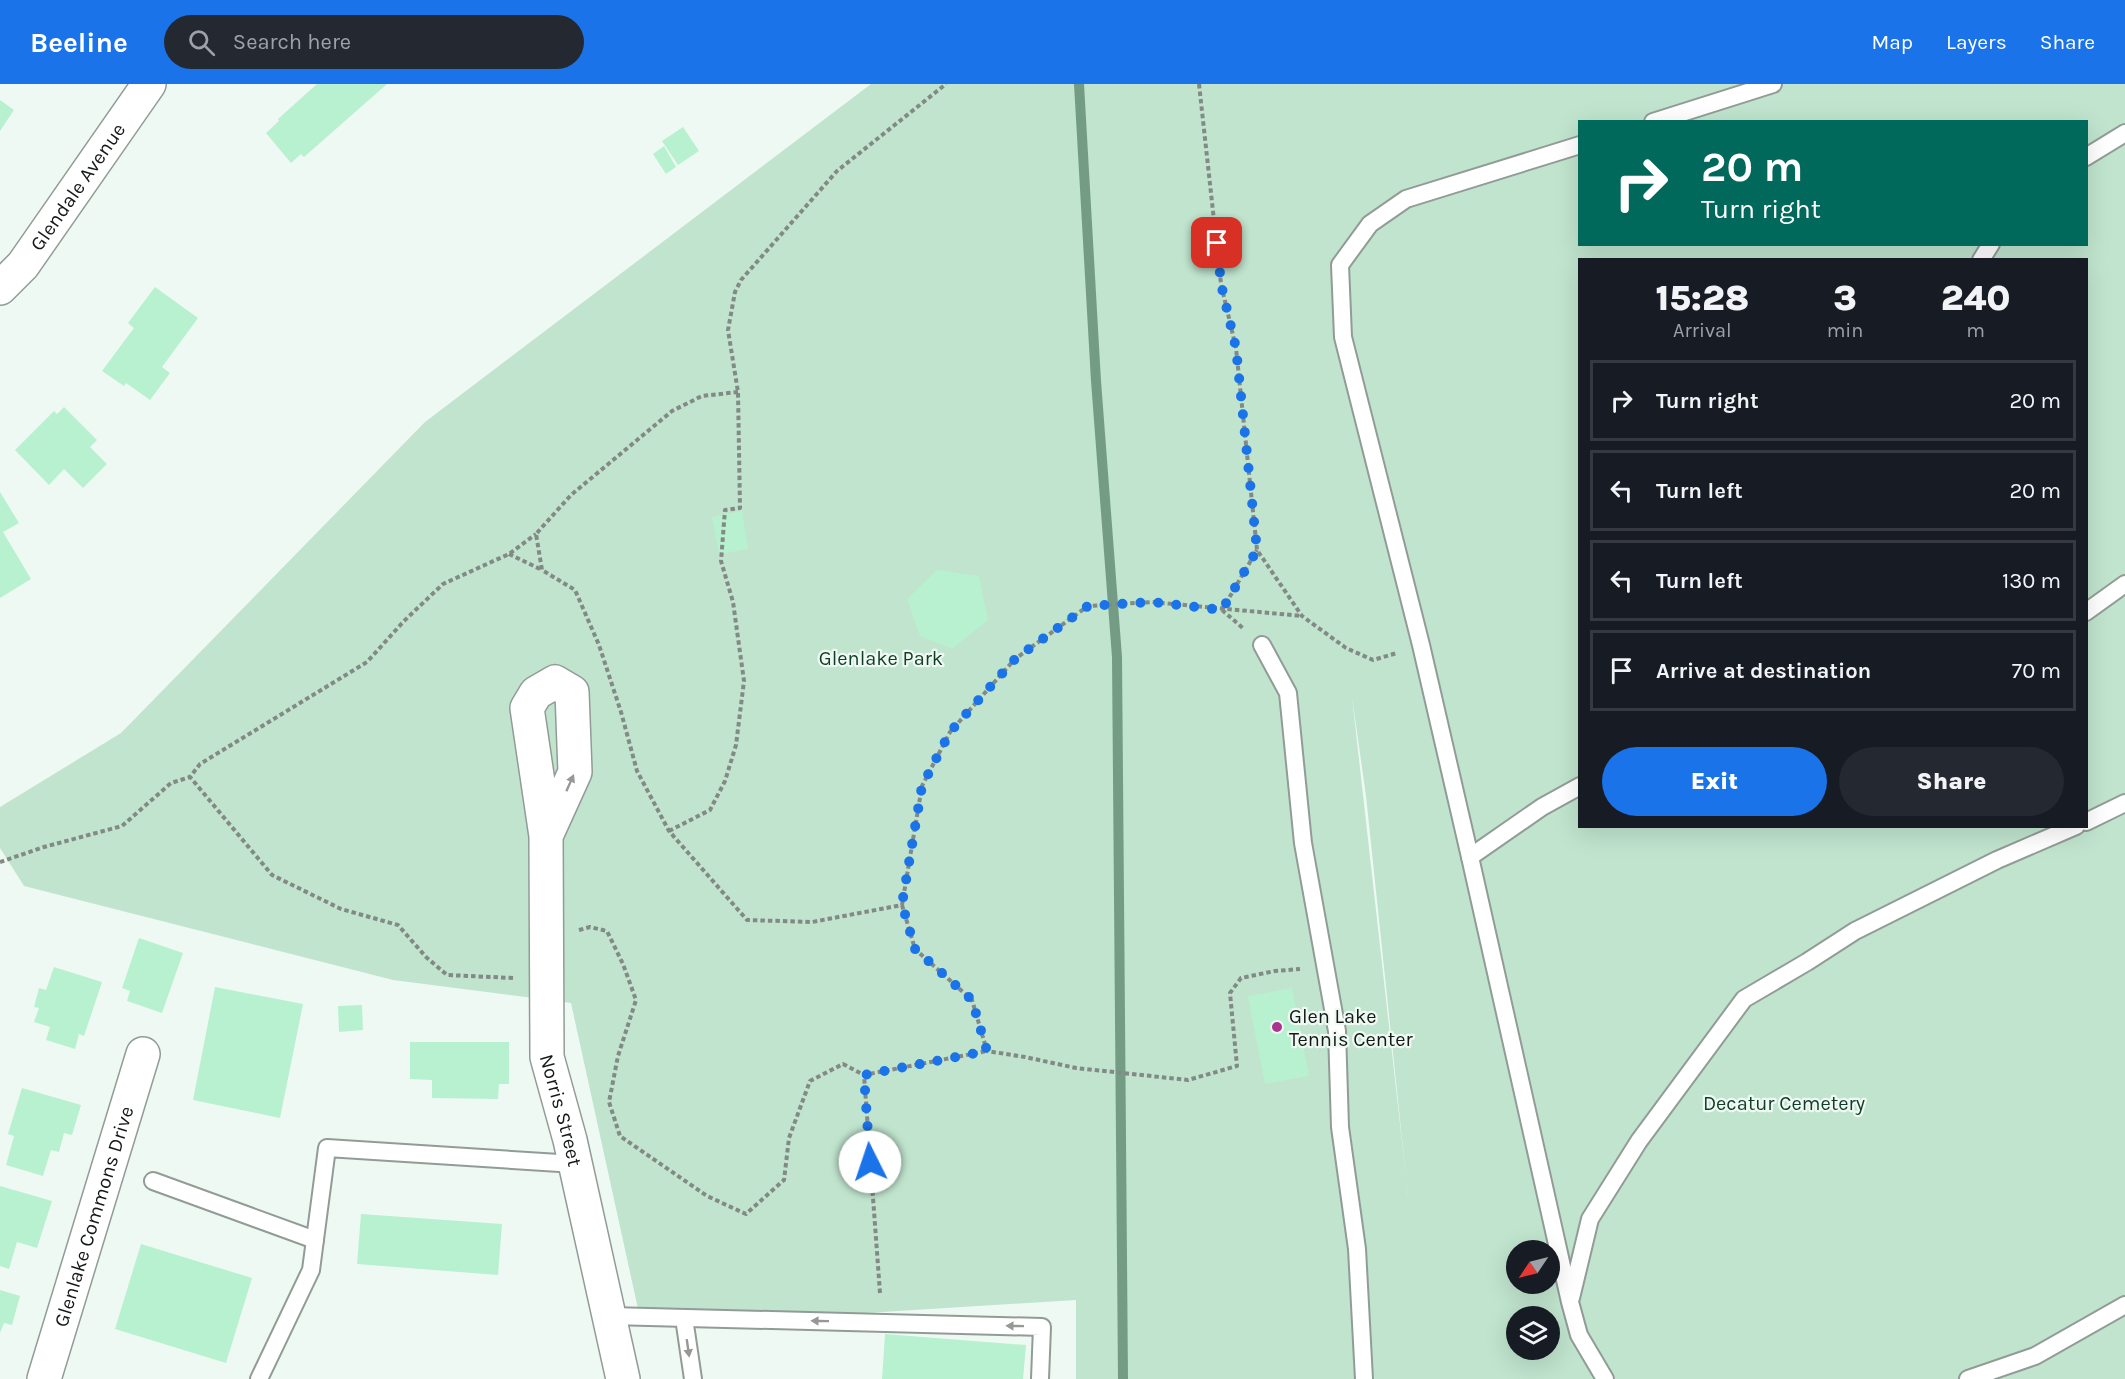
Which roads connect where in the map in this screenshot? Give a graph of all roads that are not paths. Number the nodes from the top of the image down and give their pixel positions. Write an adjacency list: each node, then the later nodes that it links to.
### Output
1 (149, 84): 7 (street, Glendale Avenue)
2 (1773, 84): 3 (lane)
3 (1659, 120)
4 (2125, 133): 6 (lane)
5 (1578, 146): 16 (lane)
6 (2088, 156)
7 (0, 288)
8 (2125, 584): 9 (lane)
9 (2088, 611)
10 (1262, 645): 30 (lane)
11 (1578, 787): 16 (lane)
12 (2125, 803): 13 (lane)
13 (2088, 821)
14 (2071, 828): 21 (lane)
15 (546, 836): 18 (street, Norris Street)
16 (1470, 857): 21 (lane)
17 (143, 1054): 25 (street, Glenlake Commons Drive)
18 (575, 1164): 20 (lane); 23 (street, Norris Street)
19 (153, 1181): 20 (lane)
20 (315, 1240): 26 (lane)
21 (1570, 1302): 31 (lane)
22 (2125, 1305): 32 (lane)
23 (610, 1316): 24 (lane); 27 (street, Norris Street)
24 (684, 1318): 28 (lane, one-way to 28); 29 (lane, one-way to 24)
25 (44, 1379)
26 (259, 1379)
27 (623, 1379)
28 (693, 1379)
29 (1040, 1379)
30 (1364, 1379)
31 (1605, 1379)
32 (1968, 1379)

